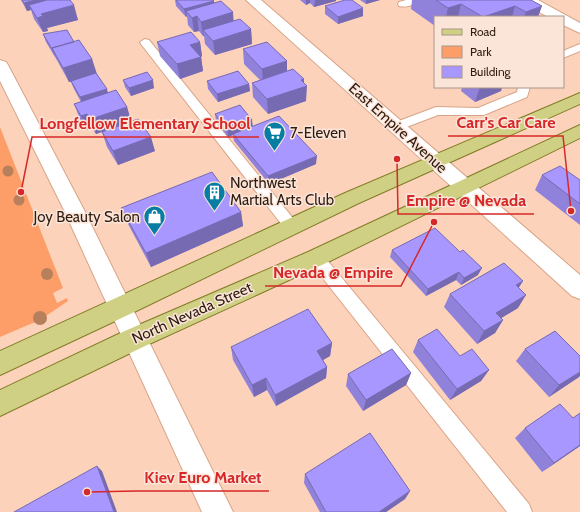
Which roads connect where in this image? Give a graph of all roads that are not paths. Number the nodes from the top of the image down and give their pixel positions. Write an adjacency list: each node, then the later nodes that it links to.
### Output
1 (253, 0): 14 (street, East Empire Avenue)
2 (417, 0): 4 (lane)
3 (528, 0): 5 (street)
4 (403, 4)
5 (557, 16)
6 (564, 20): 7 (street)
7 (580, 29)
8 (145, 42): 18 (lane)
9 (580, 47): 10 (lane)
10 (564, 55)
11 (0, 65): 21 (street)
12 (524, 88): 14 (lane)
13 (580, 98): 16 (main road)
14 (396, 127): 16 (street, East Empire Avenue)
15 (580, 132): 17 (main road, North Nevada Street)
16 (436, 161): 17 (street, East Empire Avenue); 18 (main road)
17 (464, 187): 19 (main road, North Nevada Street); 20 (street, East Empire Avenue)
18 (291, 226): 21 (main road)
19 (316, 258): 22 (main road, North Nevada Street); 26 (lane)
20 (580, 288)
21 (120, 308): 22 (street); 23 (main road)
22 (136, 338): 24 (main road, North Nevada Street); 25 (street)
23 (0, 363)
24 (0, 403)
25 (218, 512)
26 (521, 512)

